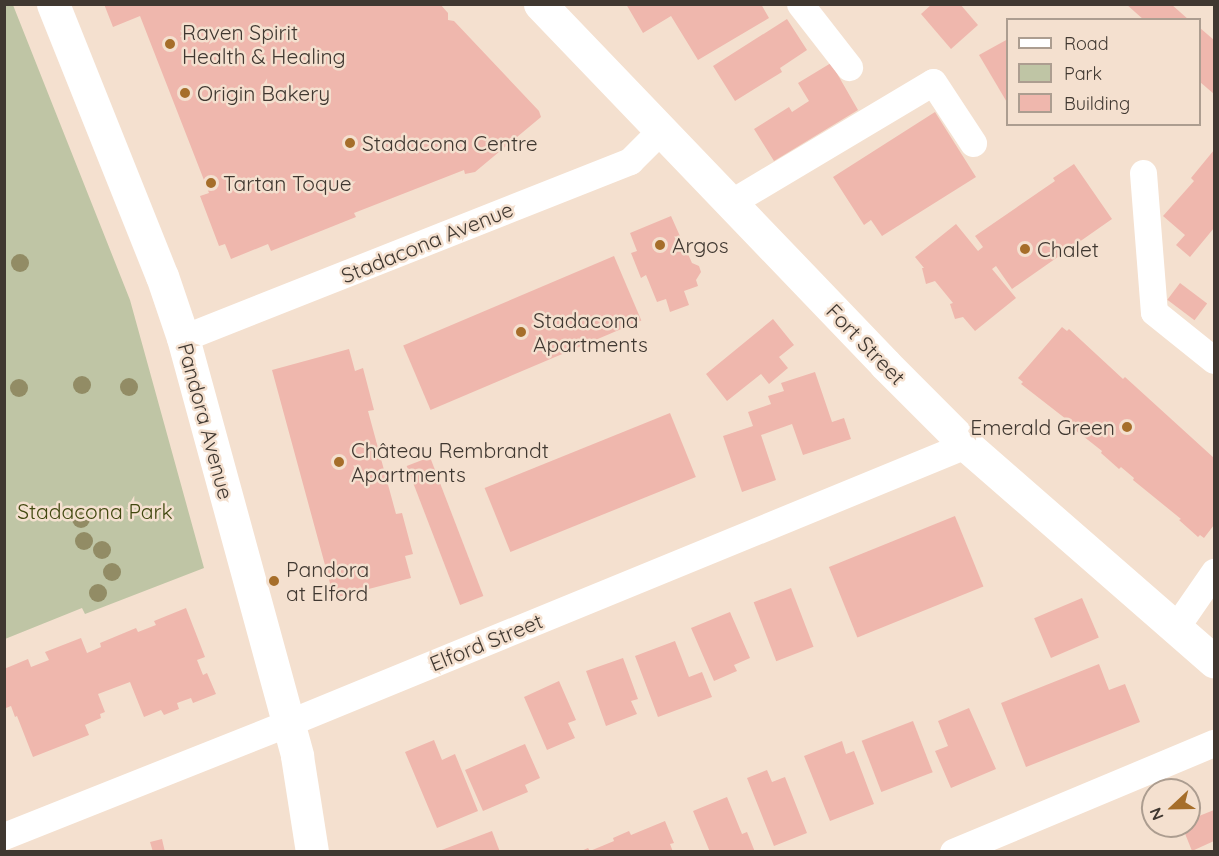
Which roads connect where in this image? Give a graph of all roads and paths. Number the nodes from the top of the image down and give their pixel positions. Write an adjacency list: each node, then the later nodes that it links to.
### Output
1 (53, 4): 9 (main road, Pandora Avenue)
2 (540, 4): 5 (main road, Fort Street)
3 (800, 4): 4 (street)
4 (849, 67)
5 (661, 130): 8 (main road, Fort Street); 9 (street, Stadacona Avenue)
6 (973, 143): 8 (street)
7 (1143, 173): 10 (street)
8 (730, 203): 11 (main road, Fort Street)
9 (183, 338): 15 (main road, Pandora Avenue)
10 (1215, 360)
11 (966, 445): 13 (main road, Fort Street); 15 (street, Elford Street)
12 (1215, 572): 13 (street)
13 (1176, 627): 14 (main road, Fort Street)
14 (1215, 661)
15 (288, 723): 17 (main road, Pandora Avenue); 18 (street, Elford Street)
16 (1215, 743): 21 (street)
17 (297, 756): 19 (main road, Pandora Avenue); 20 (main road)
18 (4, 836)
19 (312, 852)
20 (328, 852)
21 (953, 852)

